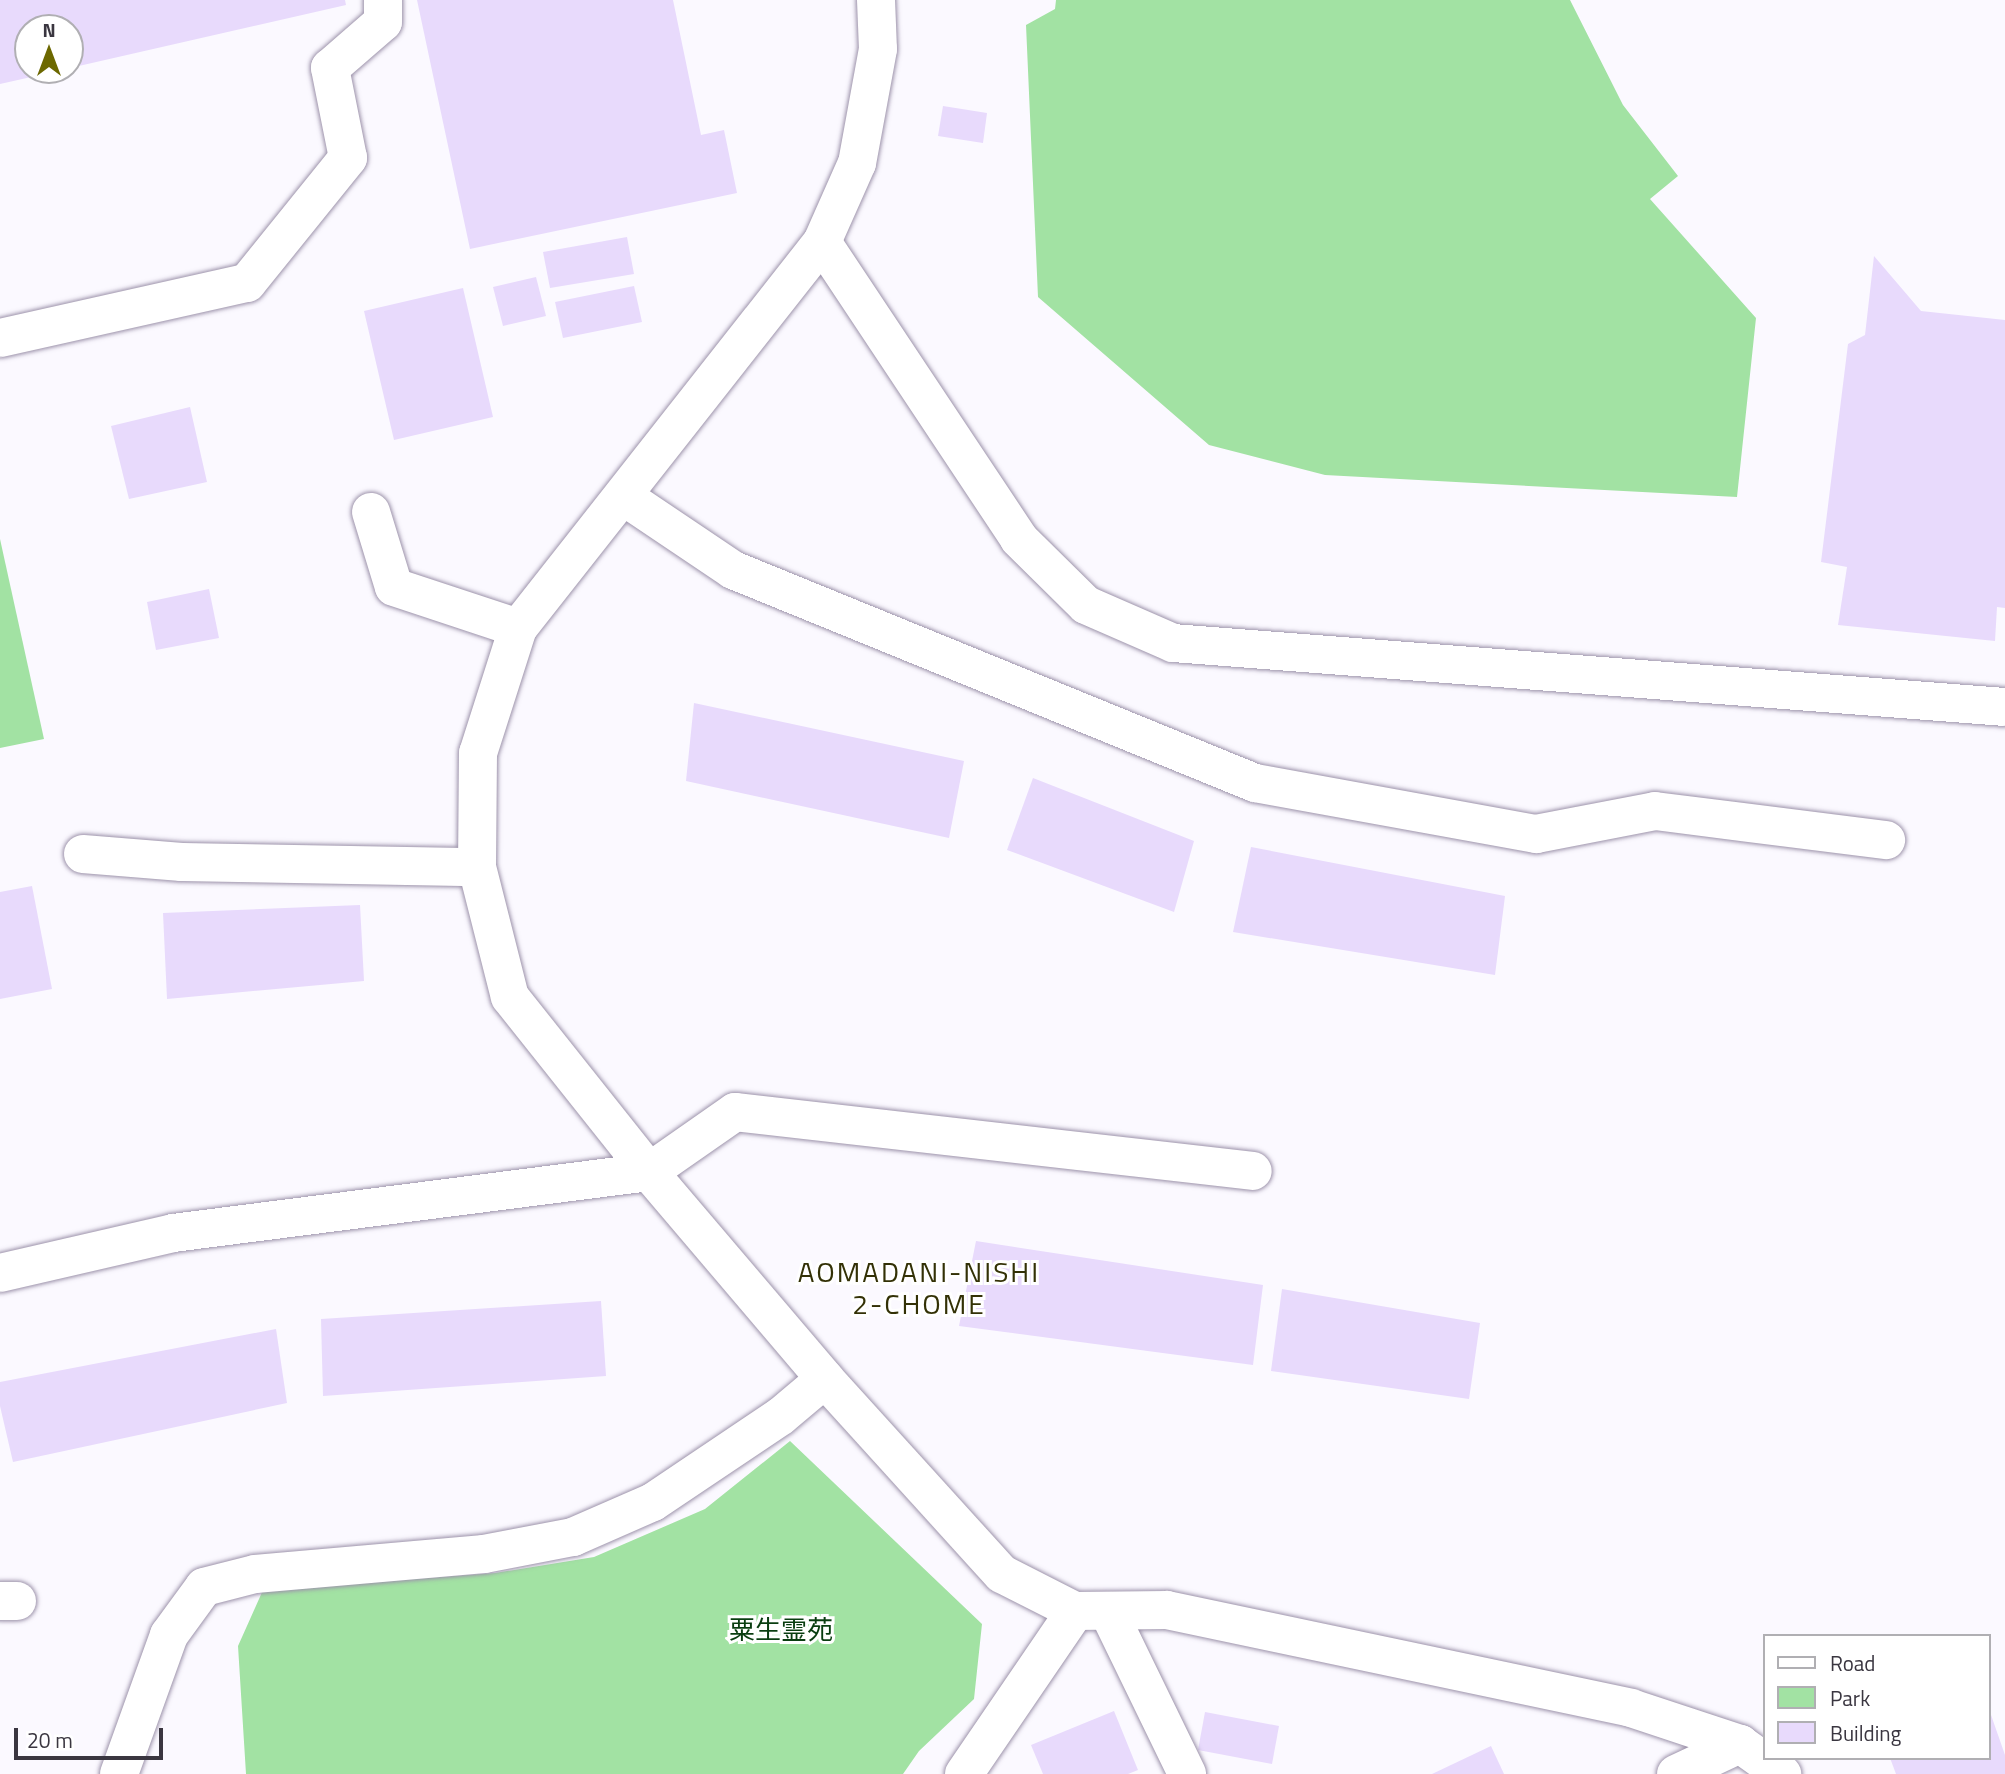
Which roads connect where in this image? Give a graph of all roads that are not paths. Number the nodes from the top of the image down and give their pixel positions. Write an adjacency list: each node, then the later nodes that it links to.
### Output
1 (383, 0): 4 (street)
2 (876, 0): 3 (street)
3 (822, 242): 5 (street); 8 (street)
4 (0, 338)
5 (623, 496): 7 (street); 9 (street)
6 (371, 512): 7 (street)
7 (518, 628): 11 (street)
8 (2005, 707)
9 (1886, 840)
10 (83, 854): 11 (street)
11 (477, 867): 13 (street)
12 (1253, 1171): 13 (street)
13 (649, 1172): 14 (street); 15 (street)
14 (0, 1273)
15 (825, 1379): 16 (street); 18 (street)
16 (1091, 1611): 17 (street); 19 (street); 20 (street)
17 (1740, 1744): 21 (street); 22 (street)
18 (119, 1774)
19 (964, 1774)
20 (1186, 1774)
21 (1676, 1774)
22 (1782, 1774)

